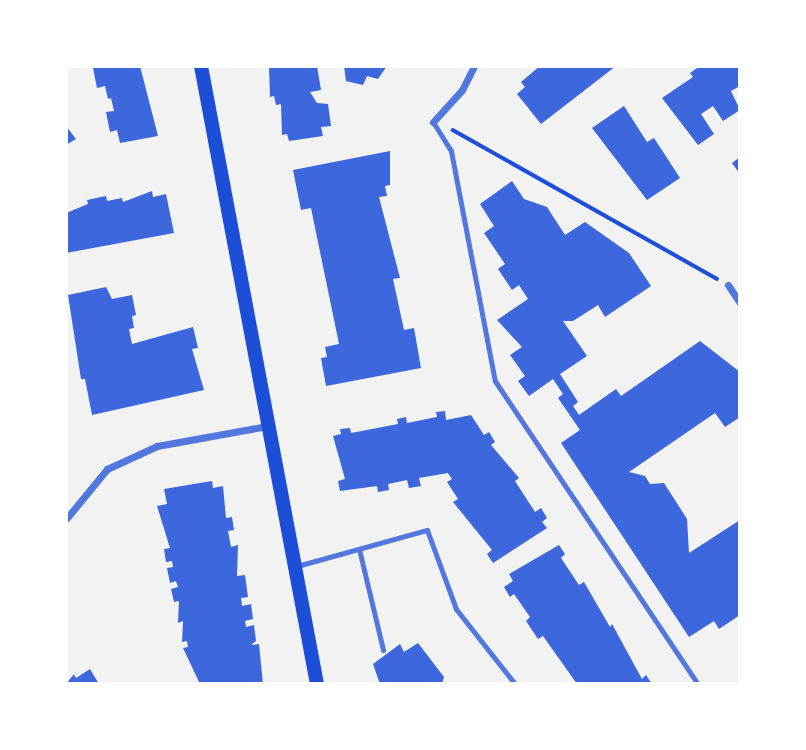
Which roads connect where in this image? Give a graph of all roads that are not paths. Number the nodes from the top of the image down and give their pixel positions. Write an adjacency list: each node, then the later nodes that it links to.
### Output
1 (201, 66): 6 (main road)
2 (474, 66): 3 (street)
3 (433, 122): 13 (lane)
4 (728, 285): 5 (street)
5 (740, 303)
6 (267, 426): 7 (street); 9 (main road)
7 (66, 519)
8 (359, 549): 9 (lane); 10 (lane); 12 (lane)
9 (293, 567): 11 (main road)
10 (383, 650)
11 (317, 684)
12 (515, 684)
13 (698, 684)

